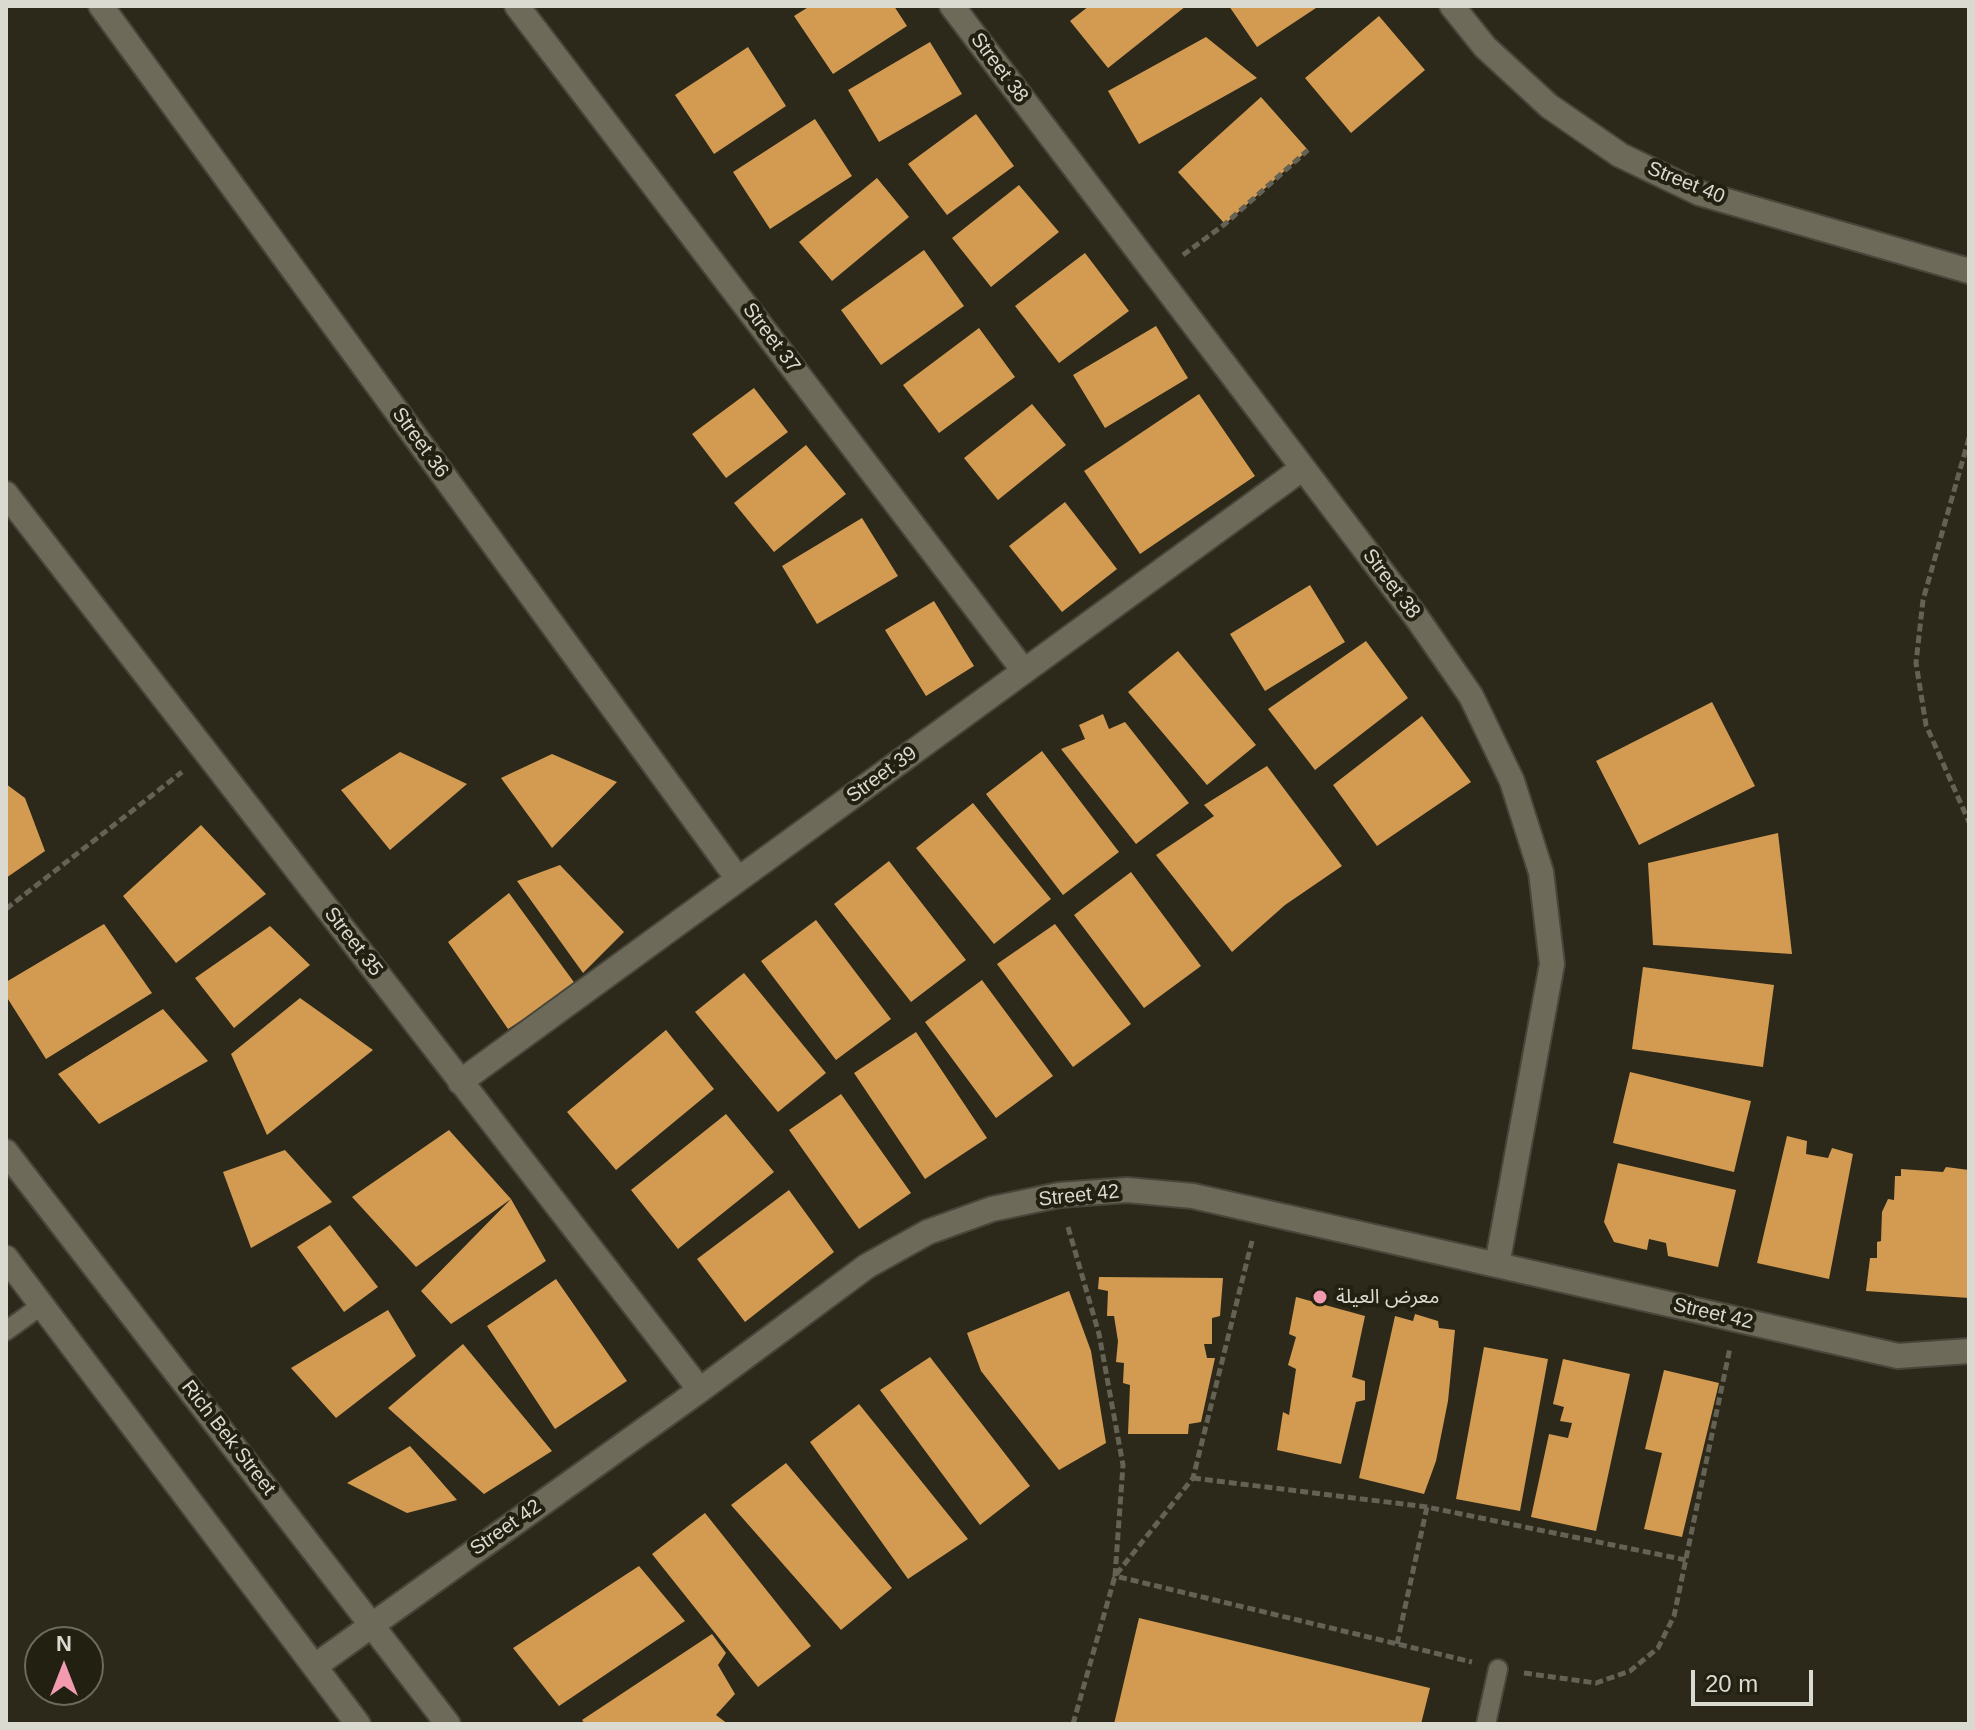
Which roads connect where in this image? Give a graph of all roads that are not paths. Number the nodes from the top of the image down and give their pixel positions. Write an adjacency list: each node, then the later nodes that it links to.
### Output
1 (101, 6): 9 (street, Street 36)
2 (517, 6): 8 (street, Street 37)
3 (952, 6): 6 (street, Street 38)
4 (1452, 6): 5 (street, Street 40)
5 (1969, 271)
6 (1303, 468): 8 (street, Street 39); 13 (street, Street 38)
7 (6, 494): 10 (street, Street 35)
8 (1024, 671): 9 (street, Street 39)
9 (738, 879): 10 (street, Street 39)
10 (460, 1082): 17 (street, Street 35)
11 (6, 1152): 18 (street, Rich Bek Street)
12 (6, 1258): 14 (street)
13 (1497, 1265): 16 (street, Street 42); 17 (street, Street 42)
14 (42, 1305): 15 (lane); 19 (street)
15 (6, 1331)
16 (1969, 1351)
17 (700, 1390): 18 (street, Street 42)
18 (372, 1624): 19 (street, Street 42); 22 (street, Rich Bek Street)
19 (315, 1666): 21 (street)
20 (1498, 1669): 23 (lane)
21 (358, 1724)
22 (448, 1724)
23 (1486, 1724)

